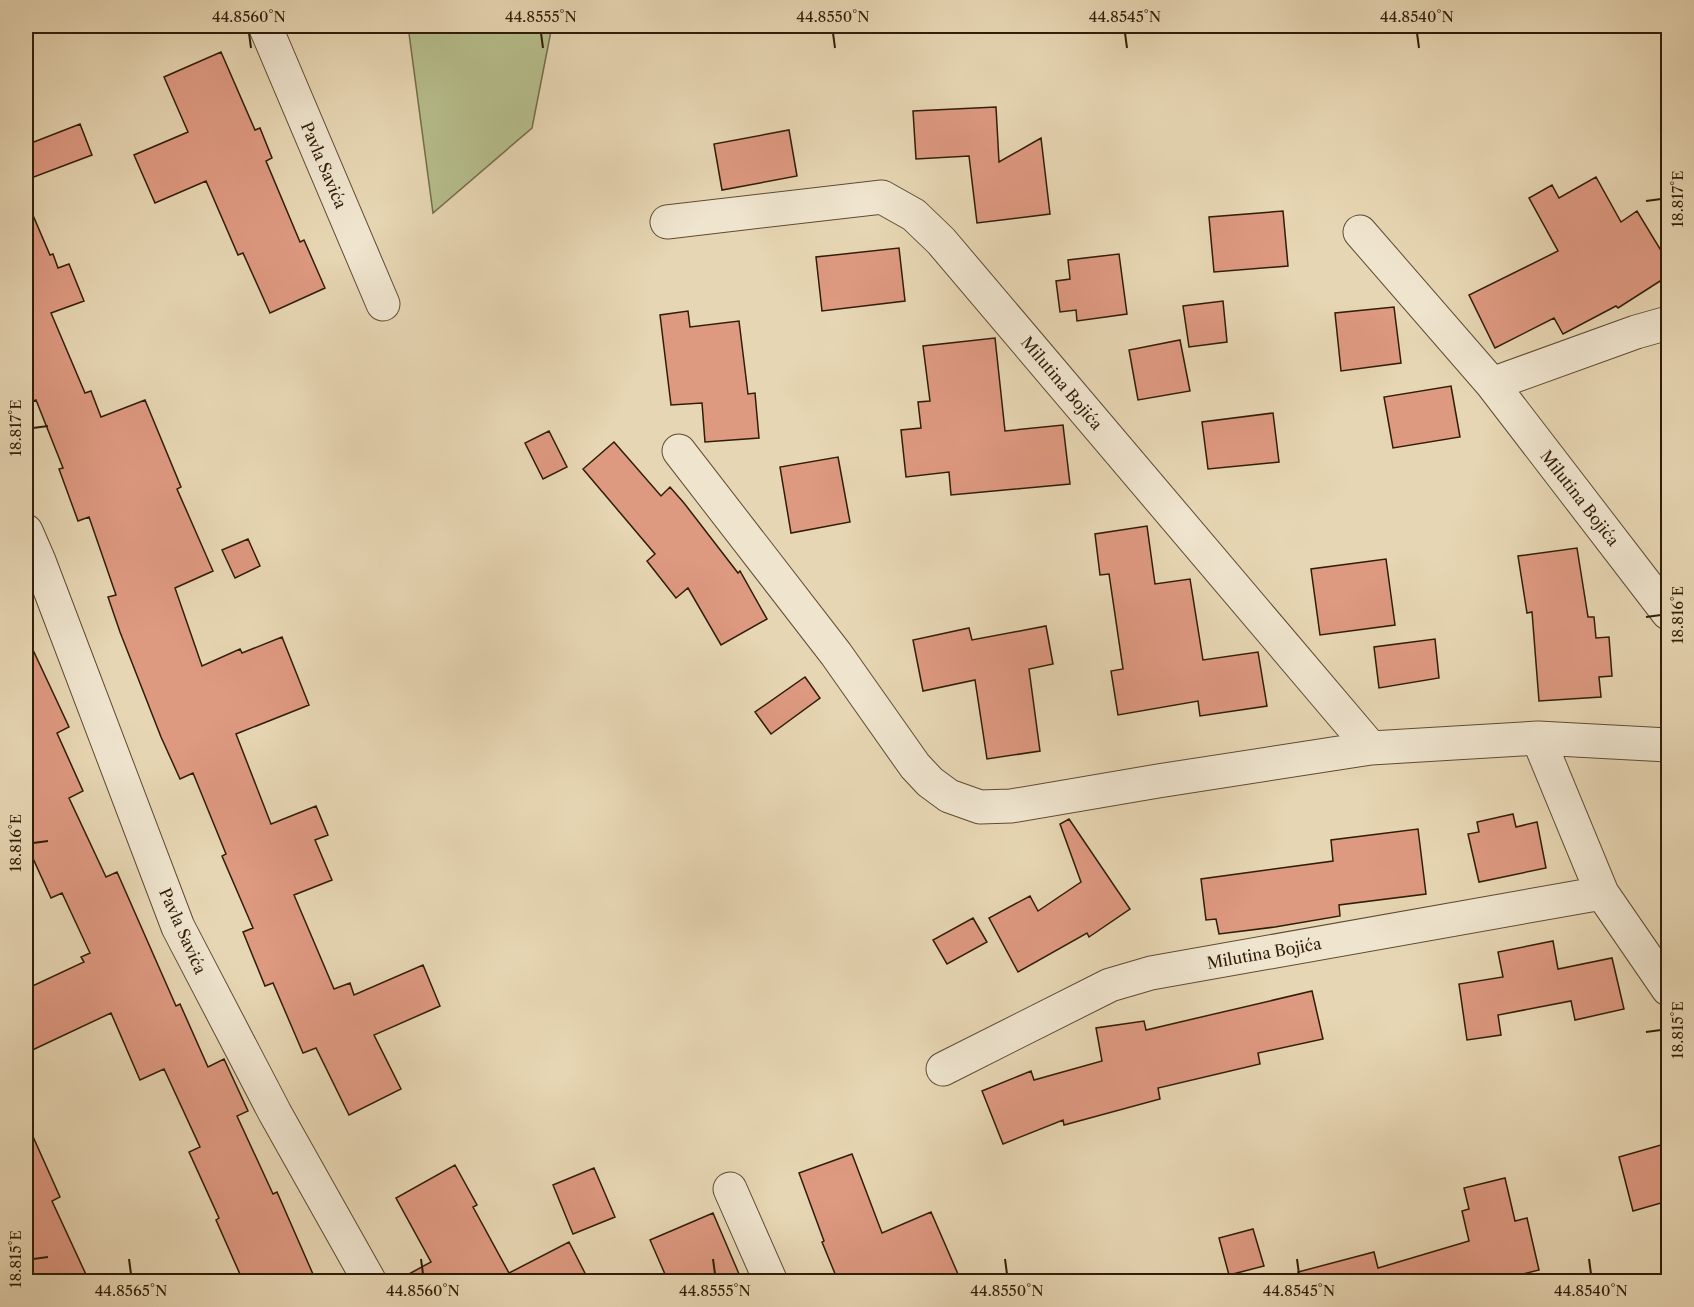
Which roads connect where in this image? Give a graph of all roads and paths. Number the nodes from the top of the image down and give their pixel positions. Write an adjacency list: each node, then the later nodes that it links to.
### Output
1 (265, 26): 4 (street, Pavla Savića)
2 (667, 222): 13 (street, Milutina Bojića)
3 (1360, 232): 6 (street, Milutina Bojića)
4 (383, 304)
5 (1668, 323): 6 (street)
6 (1492, 384): 10 (street, Milutina Bojića)
7 (680, 452): 13 (street)
8 (26, 531): 9 (street, Pavla Savića)
9 (32, 564): 18 (street, Pavla Savića)
10 (1668, 613)
11 (1538, 738): 12 (street); 13 (street); 14 (street)
12 (1668, 745)
13 (1371, 748)
14 (1602, 893): 15 (street); 16 (street, Milutina Bojića)
15 (1668, 989)
16 (943, 1069)
17 (730, 1189): 19 (street)
18 (370, 1281)
19 (771, 1281)

